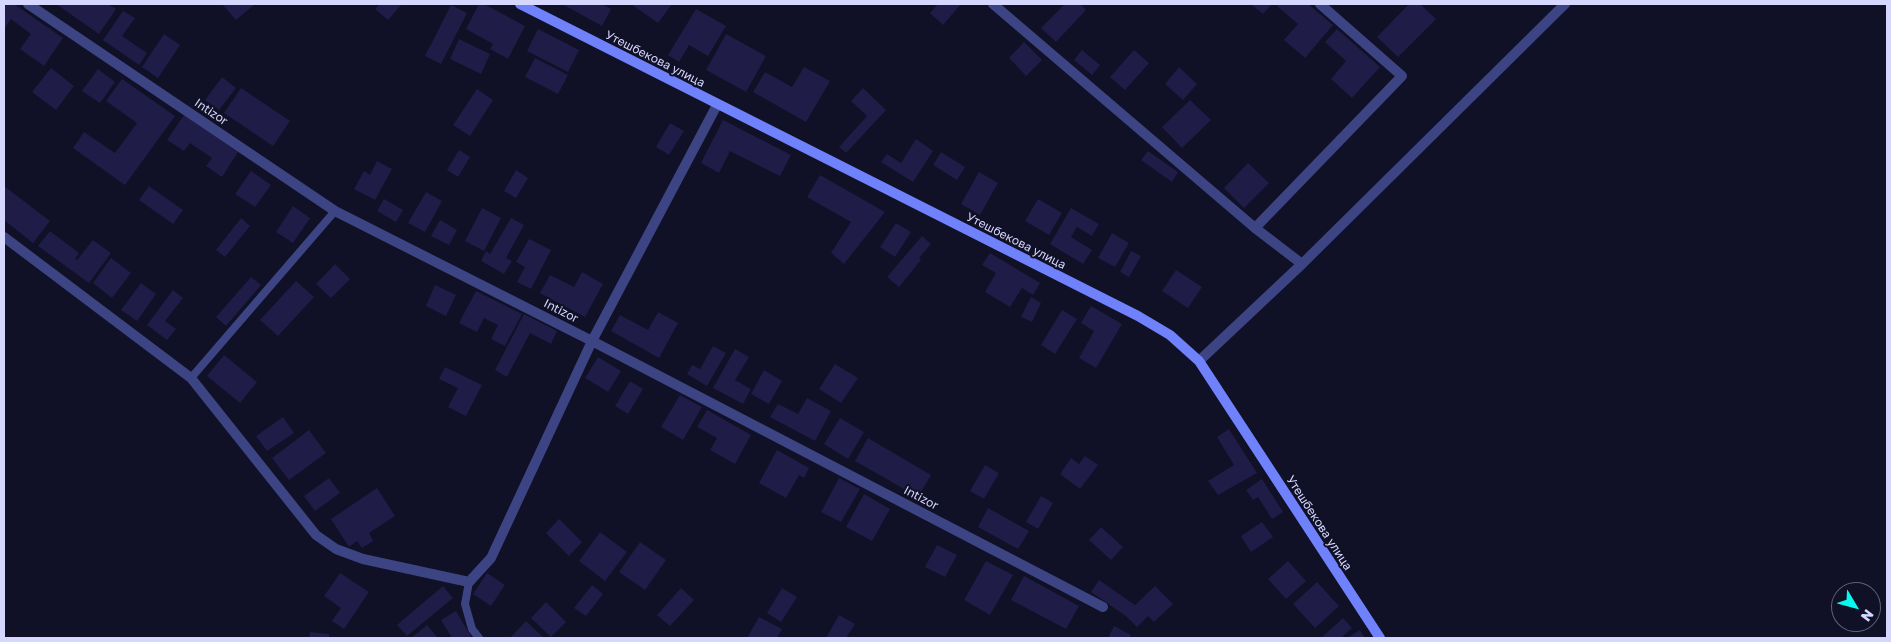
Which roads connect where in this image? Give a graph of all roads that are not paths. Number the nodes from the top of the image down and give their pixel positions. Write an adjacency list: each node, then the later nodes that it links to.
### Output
1 (28, 4): 7 (street, Intizor)
2 (520, 4): 6 (main road, Утешбекова улица)
3 (993, 4): 8 (street)
4 (1320, 4): 8 (street)
5 (1565, 4): 10 (street)
6 (717, 105): 11 (street); 12 (main road, Утешбекова улица)
7 (335, 211): 11 (street, Intizor); 13 (lane)
8 (1255, 228): 10 (street)
9 (4, 237): 13 (street)
10 (1302, 264): 12 (street)
11 (592, 341): 14 (street); 15 (street, Intizor)
12 (1199, 361): 17 (main road, Утешбекова улица)
13 (191, 378): 14 (street)
14 (470, 582): 16 (lane)
15 (1103, 607)
16 (478, 638)
17 (1380, 638)

